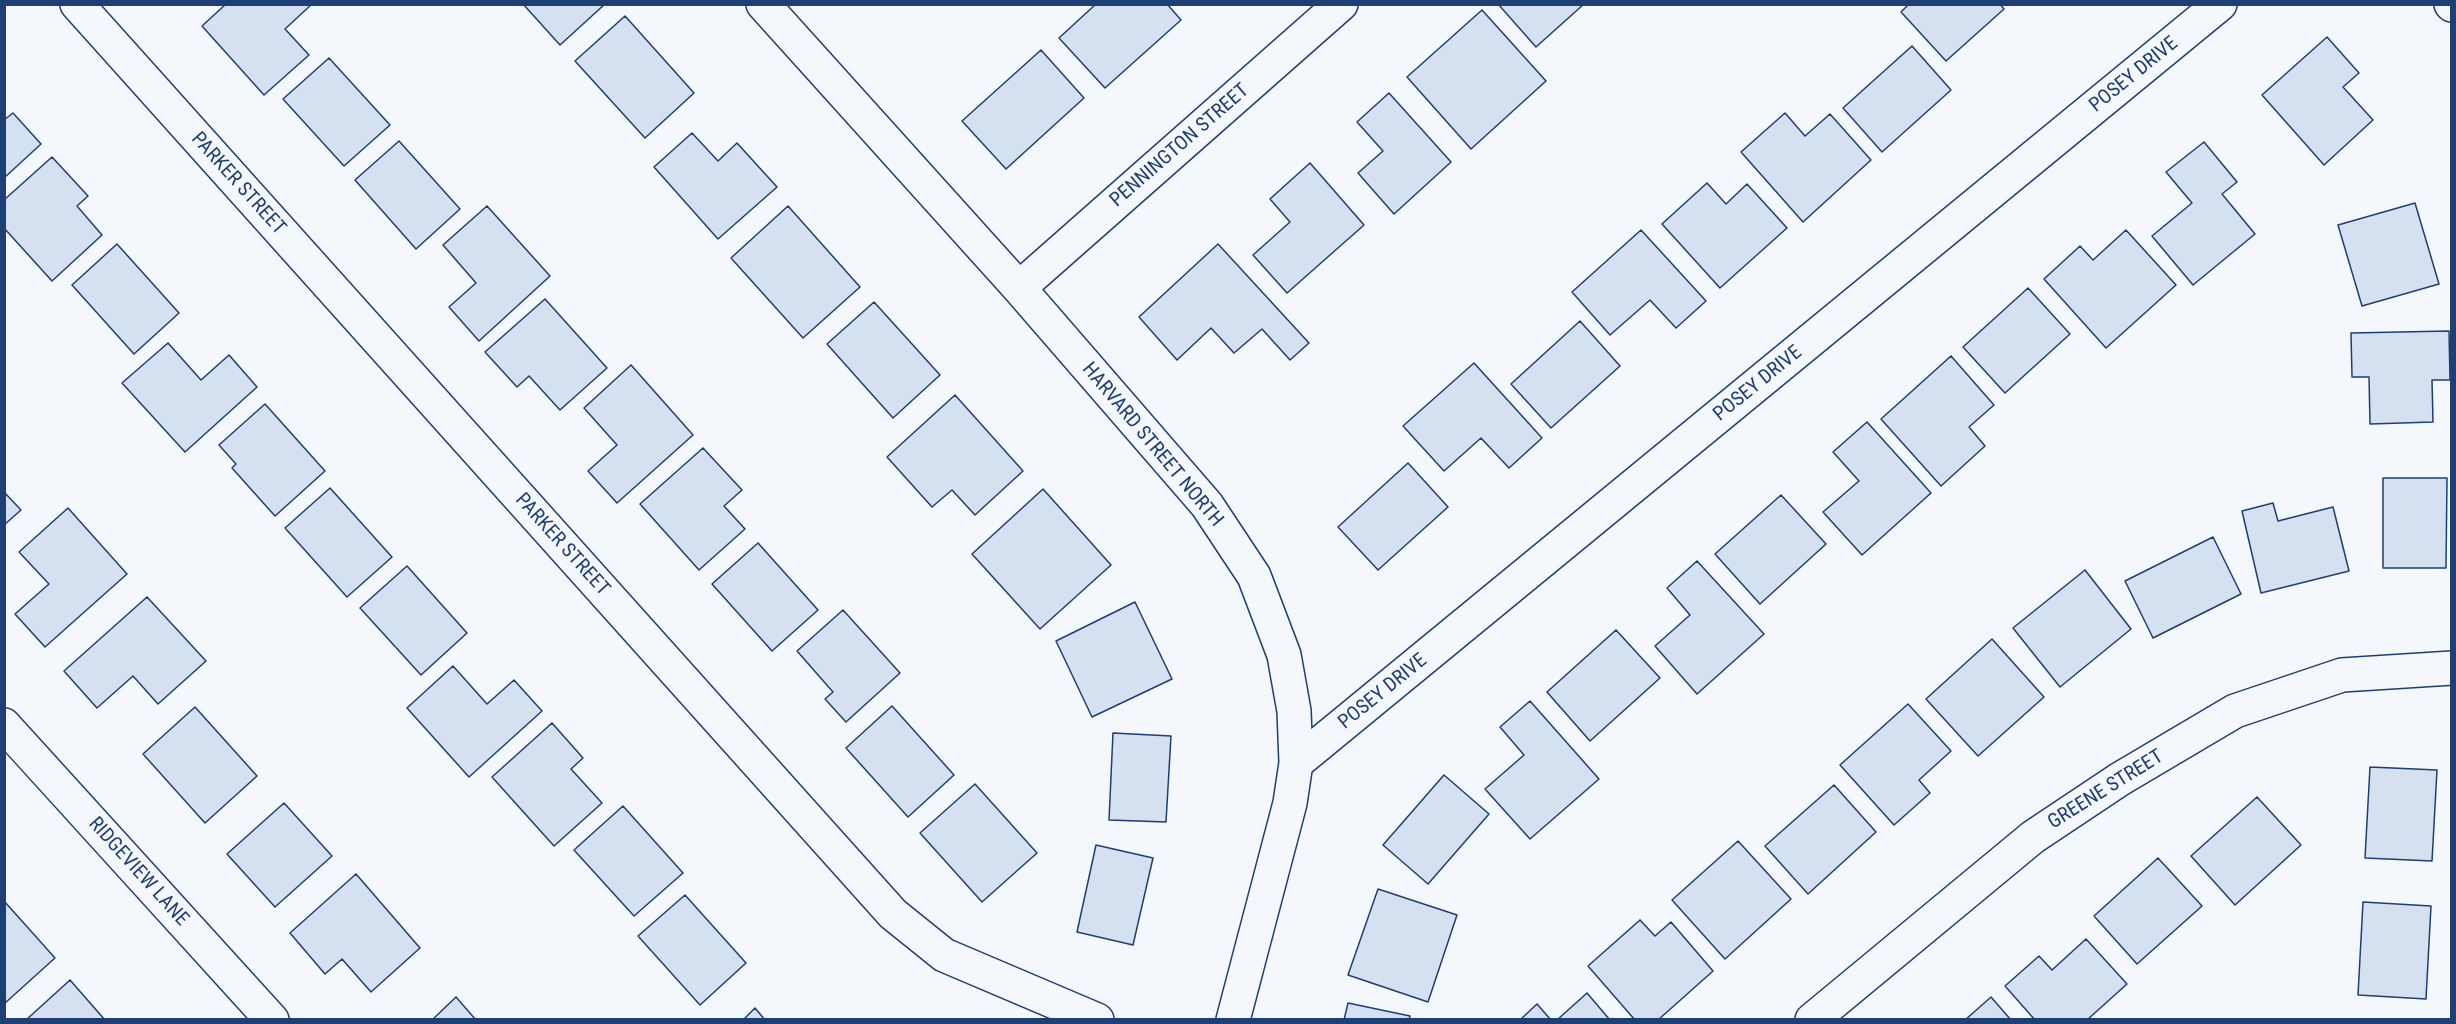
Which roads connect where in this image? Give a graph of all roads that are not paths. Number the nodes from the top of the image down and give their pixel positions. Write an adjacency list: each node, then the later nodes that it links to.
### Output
1 (77, 4): 10 (street, PARKER STREET)
2 (763, 4): 5 (street, HARVARD STREET NORTH)
3 (1341, 4): 5 (street, PENNINGTON STREET)
4 (2220, 4): 8 (street, POSEY DRIVE)
5 (1019, 288): 8 (street, HARVARD STREET NORTH)
6 (2451, 668): 12 (street, GREENE STREET)
7 (4, 725): 9 (street, RIDGEVIEW LANE)
8 (1296, 763): 11 (street, HARVARD STREET NORTH)
9 (272, 1020)
10 (1097, 1020)
11 (1233, 1020)
12 (1812, 1020)

